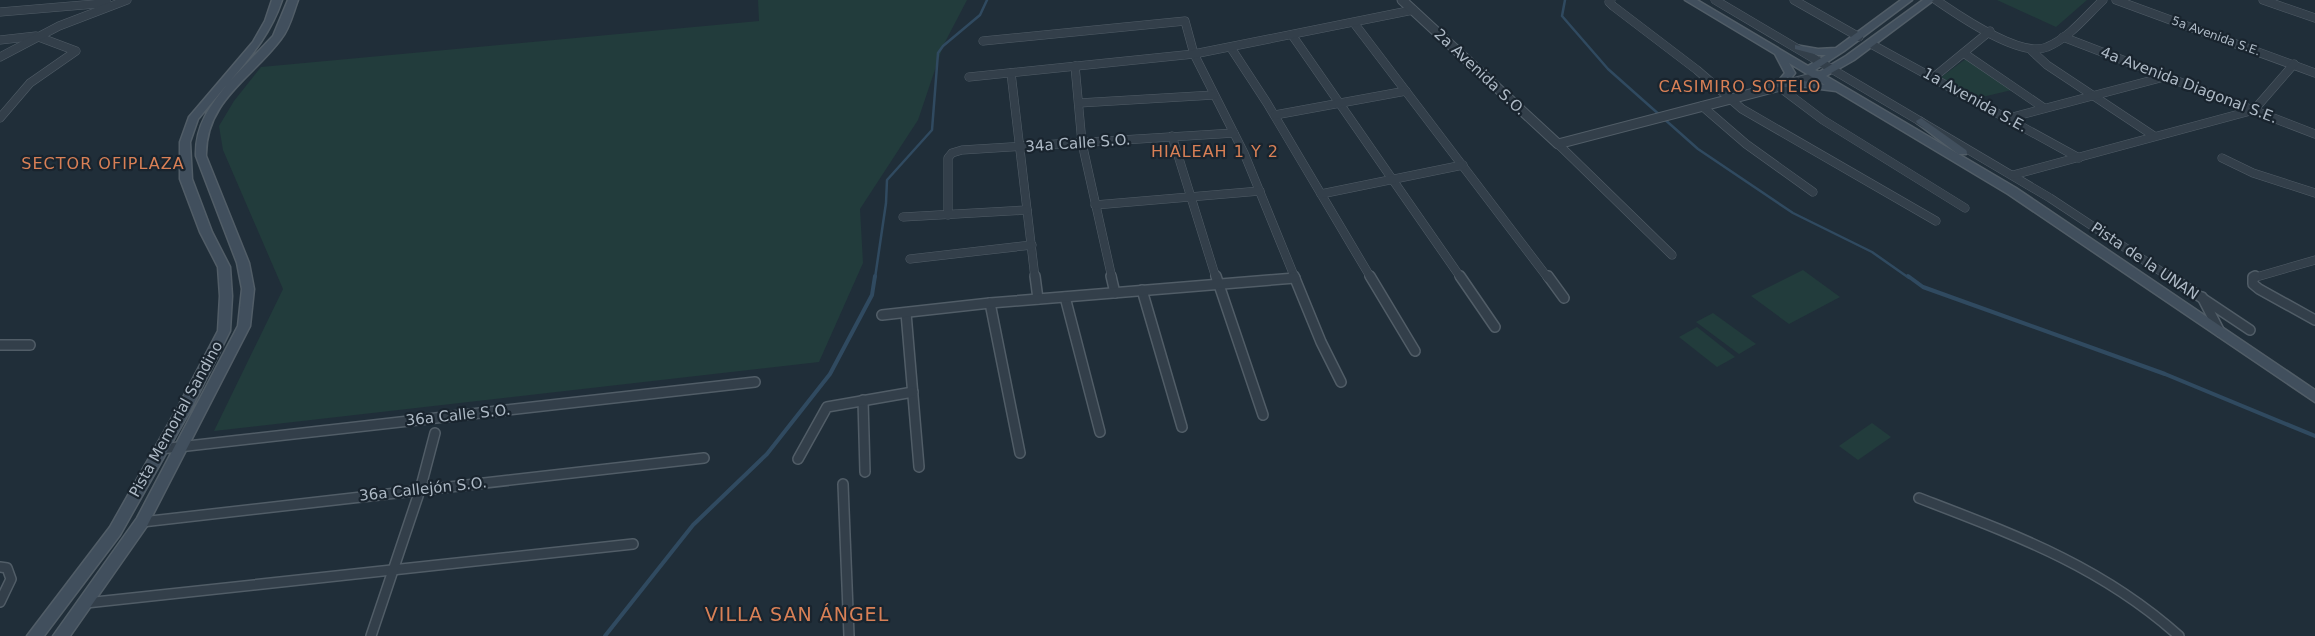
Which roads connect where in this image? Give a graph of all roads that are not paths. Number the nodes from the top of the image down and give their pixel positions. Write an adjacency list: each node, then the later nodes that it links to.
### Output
1 (72, 0): 16 (street)
2 (277, 0): 84 (main road, Pista Memorial Sandino)
3 (293, 0): 74 (main road, Pista Memorial Sandino)
4 (1402, 0): 19 (street, 2a Avenida S.O.)
5 (1610, 0): 52 (street)
6 (1690, 0): 18 (main road, Pista de la UNAN)
7 (1715, 0): 31 (street)
8 (1795, 0): 27 (street)
9 (1907, 0): 27 (main road)
10 (1929, 0): 30 (main road)
11 (1936, 0): 23 (street)
12 (2102, 0): 26 (street)
13 (2116, 0): 39 (street, 5a Avenida S.E.)
14 (2263, 0): 21 (street)
15 (123, 1): 17 (street)
16 (67, 6): 17 (street); 20 (street)
17 (102, 6): 25 (street)
18 (1703, 8): 33 (main road, Pista de la UNAN); 41 (main road, Pista de la UNAN)
19 (1413, 10): 22 (street); 67 (street, 2a Avenida S.O.)
20 (0, 12)
21 (2315, 18)
22 (1354, 23): 24 (street); 48 (street)
23 (1990, 31): 35 (street); 37 (street)
24 (1292, 35): 32 (street); 54 (street)
25 (36, 36): 28 (street); 38 (street); 59 (street)
26 (2063, 36): 35 (street); 46 (street, 4a Avenida Diagonal S.E.)
27 (1859, 37): 34 (main road)
28 (0, 40)
29 (983, 41): 36 (street)
30 (1871, 44): 41 (main road); 45 (street, 1a Avenida S.E.)
31 (1798, 47): 34 (main road); 41 (street)
32 (1232, 48): 36 (street); 58 (street)
33 (1776, 50): 41 (main road, Pista de la UNAN); 47 (main road)
34 (1841, 50): 41 (main road)
35 (2032, 50): 51 (street)
36 (1194, 54): 40 (street); 50 (street)
37 (1965, 54): 45 (street); 56 (street)
38 (0, 57)
39 (2294, 64): 43 (street, 5a Avenida S.E.); 57 (street)
40 (1075, 66): 42 (street); 53 (street)
41 (1820, 69): 47 (street); 49 (main road, Pista de la UNAN); 61 (street); 69 (main road, Pista de la UNAN)
42 (1011, 72): 44 (street); 68 (street)
43 (2315, 73)
44 (968, 77)
45 (1934, 77): 60 (street, 1a Avenida S.E.)
46 (2164, 77): 51 (street); 57 (street, 4a Avenida Diagonal S.E.)
47 (1779, 86): 49 (main road); 52 (street); 83 (street)
48 (1406, 92): 54 (street); 72 (street)
49 (1846, 92): 69 (main road, Pista de la UNAN)
50 (1214, 95): 53 (street); 62 (street)
51 (2096, 97): 56 (street); 65 (street)
52 (1730, 98): 55 (street); 88 (street)
53 (1079, 102): 66 (street)
54 (1340, 104): 58 (street); 75 (street)
55 (1702, 106): 67 (street); 78 (street)
56 (2044, 108): 60 (street)
57 (2254, 110): 63 (street, 4a Avenida Diagonal S.E.); 65 (street)
58 (1274, 115): 80 (street)
59 (0, 118)
60 (2009, 118): 70 (street, 1a Avenida S.E.)
61 (1921, 121): 73 (street); 76 (main road)
62 (1234, 134): 64 (street, 34a Calle S.O.); 77 (street)
63 (2315, 134)
64 (1172, 136): 66 (street, 34a Calle S.O.); 81 (street)
65 (2154, 136): 70 (street)
66 (1082, 143): 68 (street, 34a Calle S.O.); 82 (street)
67 (1558, 144): 91 (street)
68 (1018, 147): 85 (street); 86 (street, 34a Calle S.O.)
69 (1955, 156): 76 (main road, Pista de la UNAN)
70 (2079, 158): 73 (street)
71 (2222, 158): 79 (street)
72 (1463, 165): 75 (street); 100 (street)
73 (2013, 175): 98 (street)
74 (208, 178): 84 (main road); 89 (main road, Pista Memorial Sandino)
75 (1392, 180): 80 (street); 106 (street)
76 (1998, 183): 108 (main road, Pista de la UNAN)
77 (1260, 191): 81 (street); 94 (street)
78 (1814, 192)
79 (2315, 193)
80 (1321, 194): 111 (street)
81 (1191, 196): 82 (street); 95 (street)
82 (1095, 205): 97 (street)
83 (1965, 208)
84 (199, 209): 89 (main road); 122 (main road, Pista Memorial Sandino)
85 (1027, 210): 86 (street); 90 (street)
86 (948, 215): 87 (street)
87 (903, 218)
88 (1936, 221)
89 (226, 225): 121 (main road, Pista Memorial Sandino)
90 (1032, 245): 92 (street); 101 (street)
91 (1672, 255)
92 (910, 259)
93 (2315, 260): 105 (street)
94 (1295, 278): 95 (street); 113 (street)
95 (1218, 284): 96 (street); 117 (street)
96 (1142, 290): 97 (street); 118 (street)
97 (1114, 293): 99 (street)
98 (2201, 296): 107 (street); 108 (street)
99 (1065, 297): 101 (street); 119 (street)
100 (1564, 298)
101 (1038, 299): 102 (street)
102 (990, 303): 103 (street); 123 (street)
103 (906, 313): 104 (street); 114 (street)
104 (882, 315)
105 (2312, 316)
106 (1495, 327)
107 (2250, 330)
108 (2220, 333): 115 (main road, Pista de la UNAN)
109 (0, 345): 110 (street)
110 (30, 345)
111 (1415, 351)
112 (755, 382): 121 (street, 36a Calle S.O.)
113 (1341, 382)
114 (913, 392): 116 (street); 126 (street)
115 (2315, 397)
116 (863, 400): 125 (street); 127 (street)
117 (1263, 415)
118 (1182, 428)
119 (1100, 432)
120 (435, 433): 129 (street)
121 (181, 446): 122 (street, 36a Calle S.O.); 131 (main road, Pista Memorial Sandino)
122 (161, 448): 137 (main road, Pista Memorial Sandino)
123 (1020, 453)
124 (704, 458): 129 (street, 36a Callejón S.O.)
125 (798, 459)
126 (919, 467)
127 (865, 472)
128 (843, 484): 140 (street)
129 (420, 490): 131 (street, 36a Callejón S.O.); 134 (street)
130 (1919, 498): 141 (street)
131 (142, 522): 136 (main road, Pista Memorial Sandino)
132 (633, 544): 134 (street)
133 (3, 568): 135 (street)
134 (395, 568): 136 (street); 139 (street)
135 (0, 602)
136 (86, 603): 138 (main road, Pista Memorial Sandino)
137 (35, 636)
138 (60, 636)
139 (371, 636)
140 (849, 636)
141 (2179, 636)

